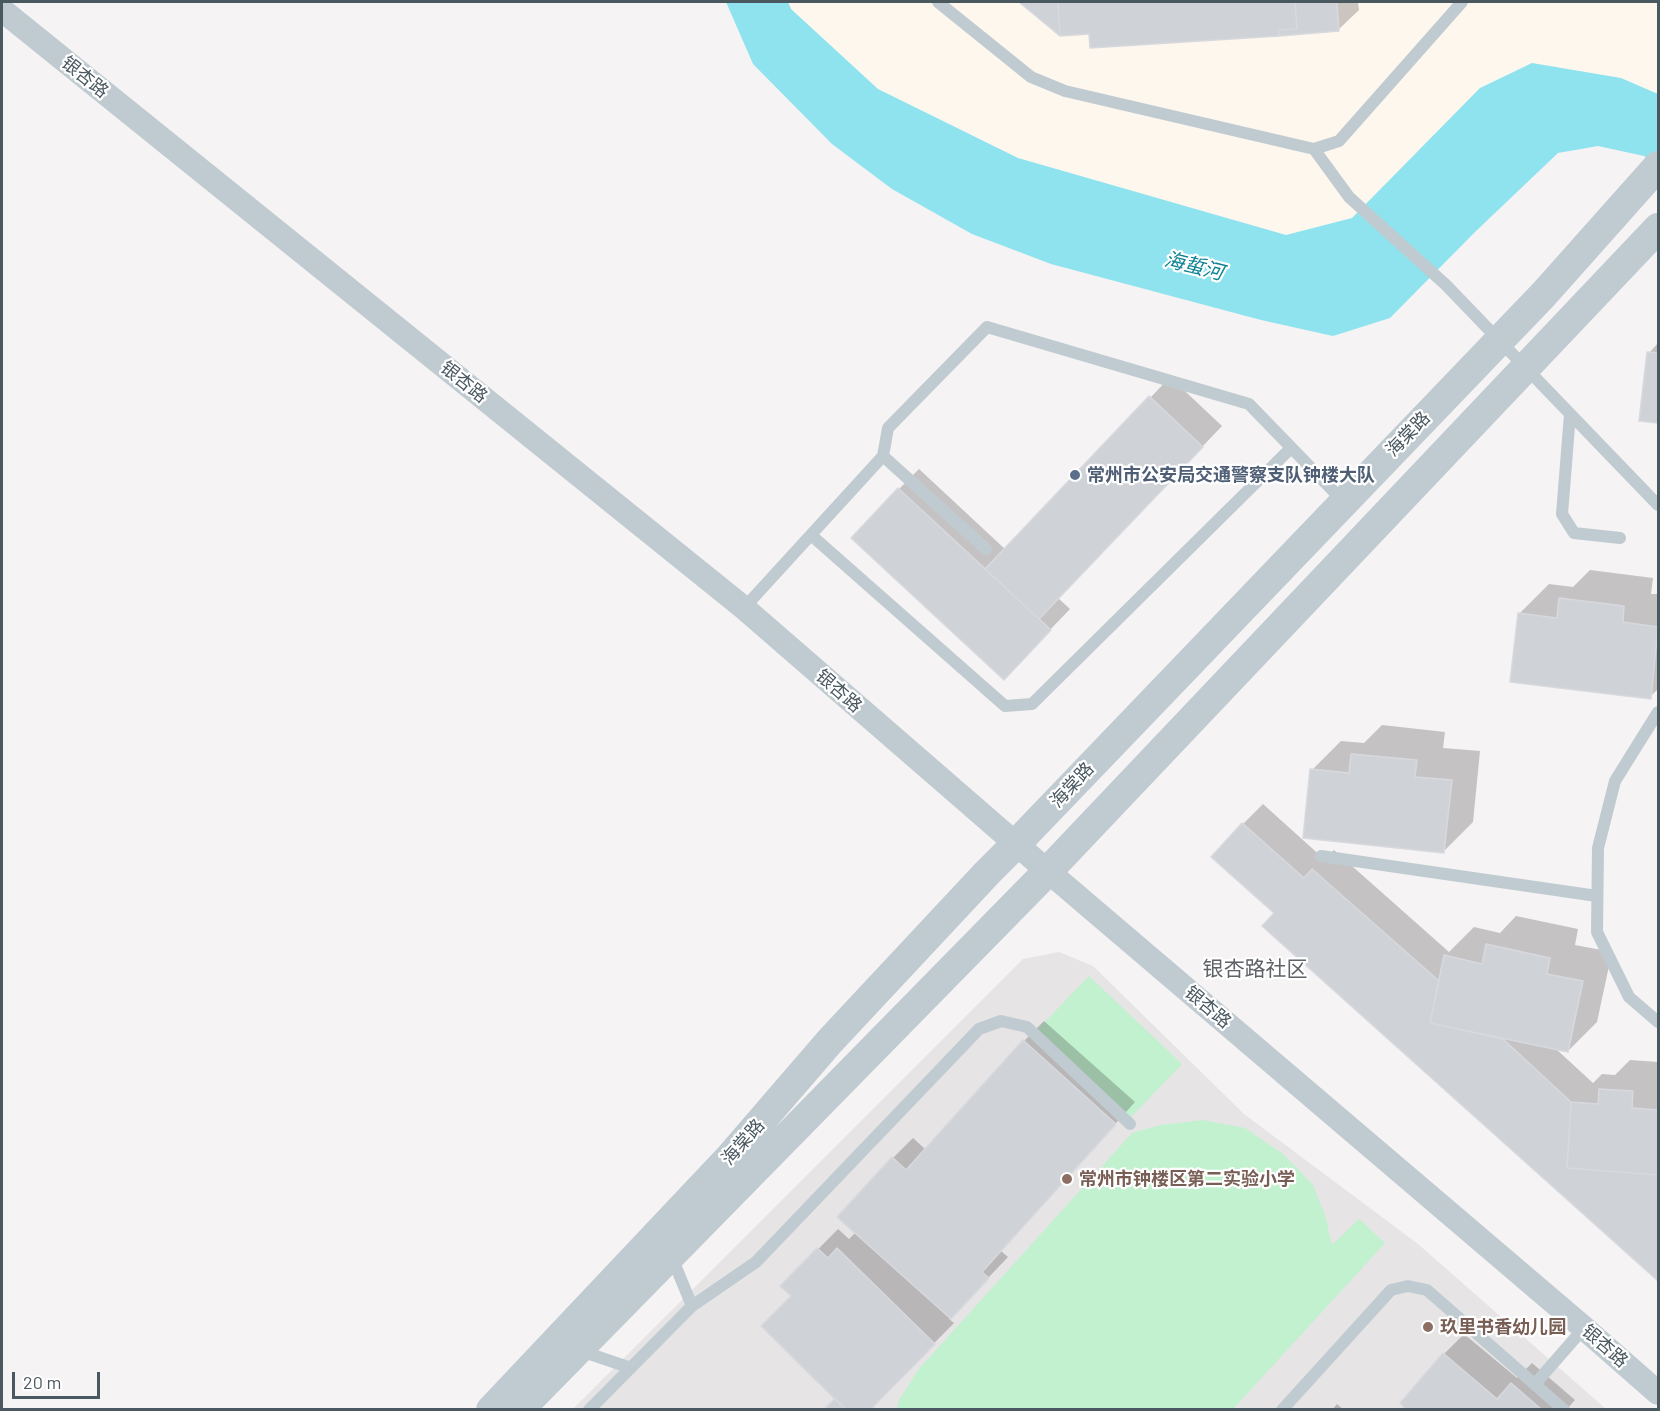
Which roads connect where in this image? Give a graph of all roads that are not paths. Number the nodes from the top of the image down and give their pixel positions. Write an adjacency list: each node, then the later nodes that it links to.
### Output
1 (938, 2): 4 (lane)
2 (1462, 2): 4 (lane)
3 (2, 10): 17 (street, 银杏路)
4 (1314, 149): 7 (lane)
5 (1655, 169): 7 (street, 海棠路)
6 (1659, 228): 8 (street, 海棠路)
7 (1500, 339): 8 (lane); 12 (street, 海棠路)
8 (1526, 367): 9 (lane); 21 (street, 海棠路)
9 (1570, 414): 13 (lane); 15 (lane)
10 (1291, 447): 11 (lane); 12 (lane); 14 (lane)
11 (883, 456): 14 (lane); 16 (lane)
12 (1344, 502): 19 (street, 海棠路)
13 (1659, 505)
14 (812, 535): 17 (lane)
15 (1620, 538)
16 (986, 549)
17 (744, 608): 19 (street, 银杏路)
18 (1659, 712): 22 (lane)
19 (1016, 844): 21 (street, 银杏路); 32 (street, 海棠路)
20 (1322, 856): 22 (lane)
21 (1048, 870): 25 (street, 海棠路); 27 (street, 银杏路)
22 (1598, 896): 23 (lane)
23 (1659, 1022)
24 (1130, 1124): 26 (lane)
25 (671, 1254): 26 (lane); 28 (street, 海棠路)
26 (692, 1306): 29 (lane)
27 (1584, 1328): 30 (lane); 31 (street, 银杏路)
28 (577, 1350): 29 (lane); 33 (street, 海棠路)
29 (631, 1368): 34 (lane)
30 (1535, 1384): 35 (lane); 36 (lane)
31 (1659, 1394)
32 (491, 1410)
33 (519, 1410)
34 (589, 1410)
35 (1282, 1410)
36 (1564, 1410)

